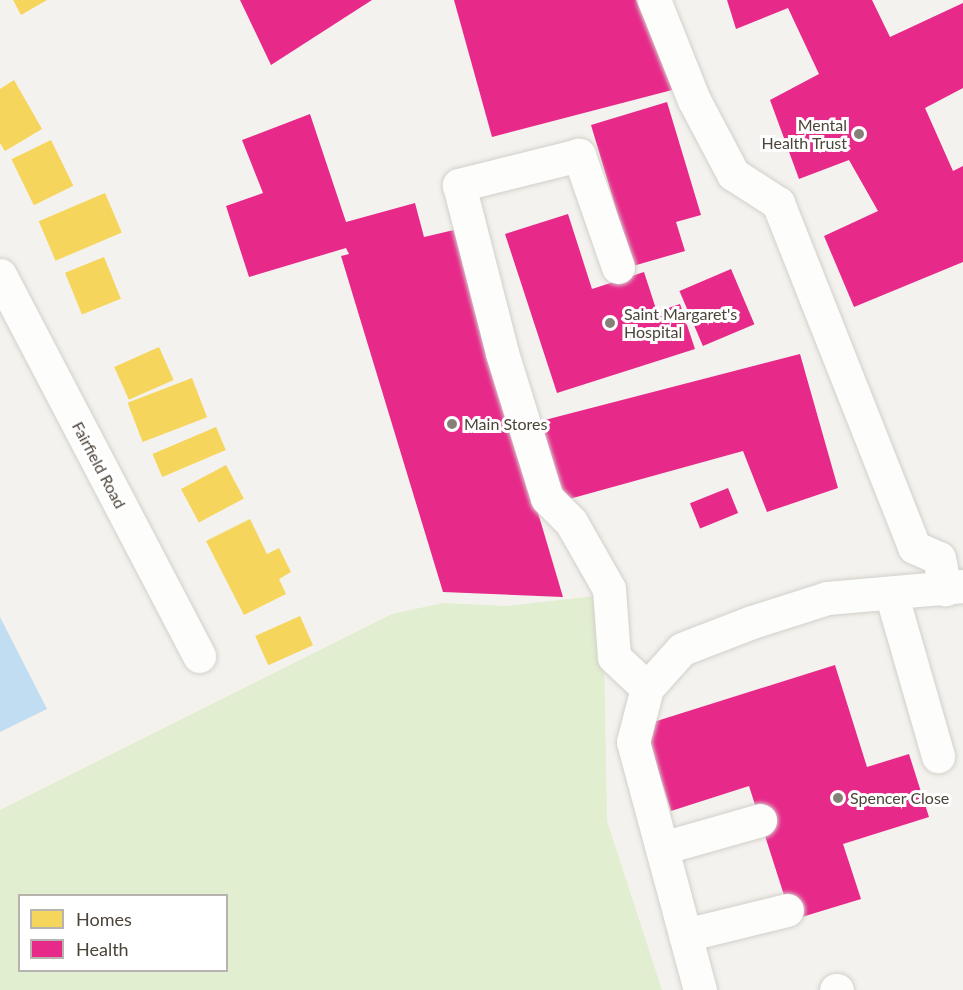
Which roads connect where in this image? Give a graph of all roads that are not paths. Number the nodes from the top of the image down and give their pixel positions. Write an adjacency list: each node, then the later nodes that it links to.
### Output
1 (654, 0): 4 (street)
2 (618, 267): 7 (street)
3 (0, 275): 6 (street, Fairfield Road)
4 (954, 588): 5 (street)
5 (891, 593): 7 (street); 8 (street)
6 (199, 656)
7 (647, 688): 10 (street)
8 (938, 756)
9 (760, 820): 10 (street)
10 (662, 848): 12 (street)
11 (787, 910): 12 (street)
12 (685, 935): 13 (street)
13 (700, 990)

